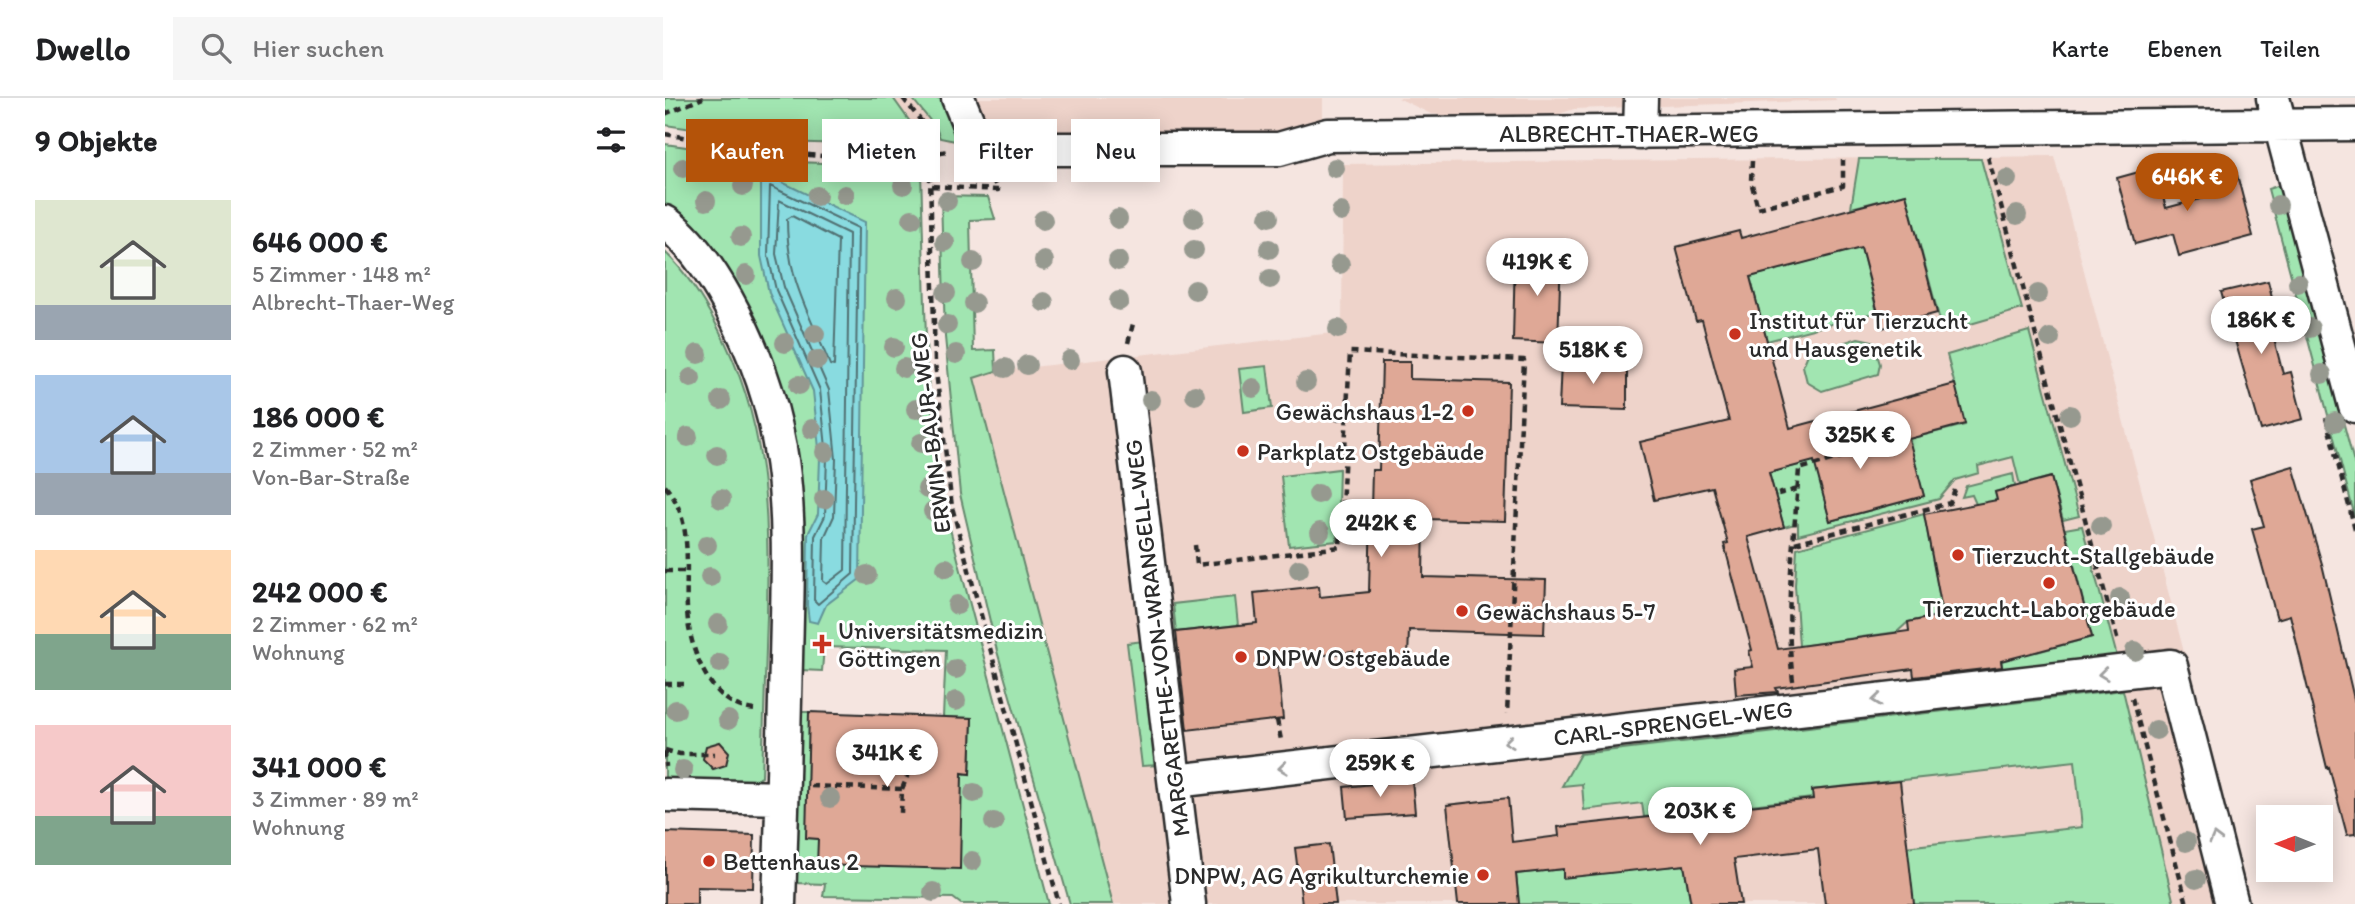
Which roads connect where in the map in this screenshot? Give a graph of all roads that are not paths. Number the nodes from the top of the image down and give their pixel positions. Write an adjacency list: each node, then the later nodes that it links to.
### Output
1 (958, 98): 5 (street, ALBRECHT-THAER-WEG)
2 (1640, 98): 5 (street)
3 (2277, 111): 4 (street, ALBRECHT-THAER-WEG); 5 (street, ALBRECHT-THAER-WEG); 8 (street)
4 (2355, 124)
5 (1640, 133)
6 (665, 222): 10 (street)
7 (1125, 371): 9 (street, MARGARETHE-VON-WRANGELL-WEG)
8 (2355, 405)
9 (1175, 781): 13 (street, MARGARETHE-VON-WRANGELL-WEG); 14 (street, CARL-SPRENGEL-WEG, one-way to 9)
10 (782, 792): 11 (street); 12 (street)
11 (665, 795)
12 (779, 904)
13 (1189, 904)
14 (2232, 904)

